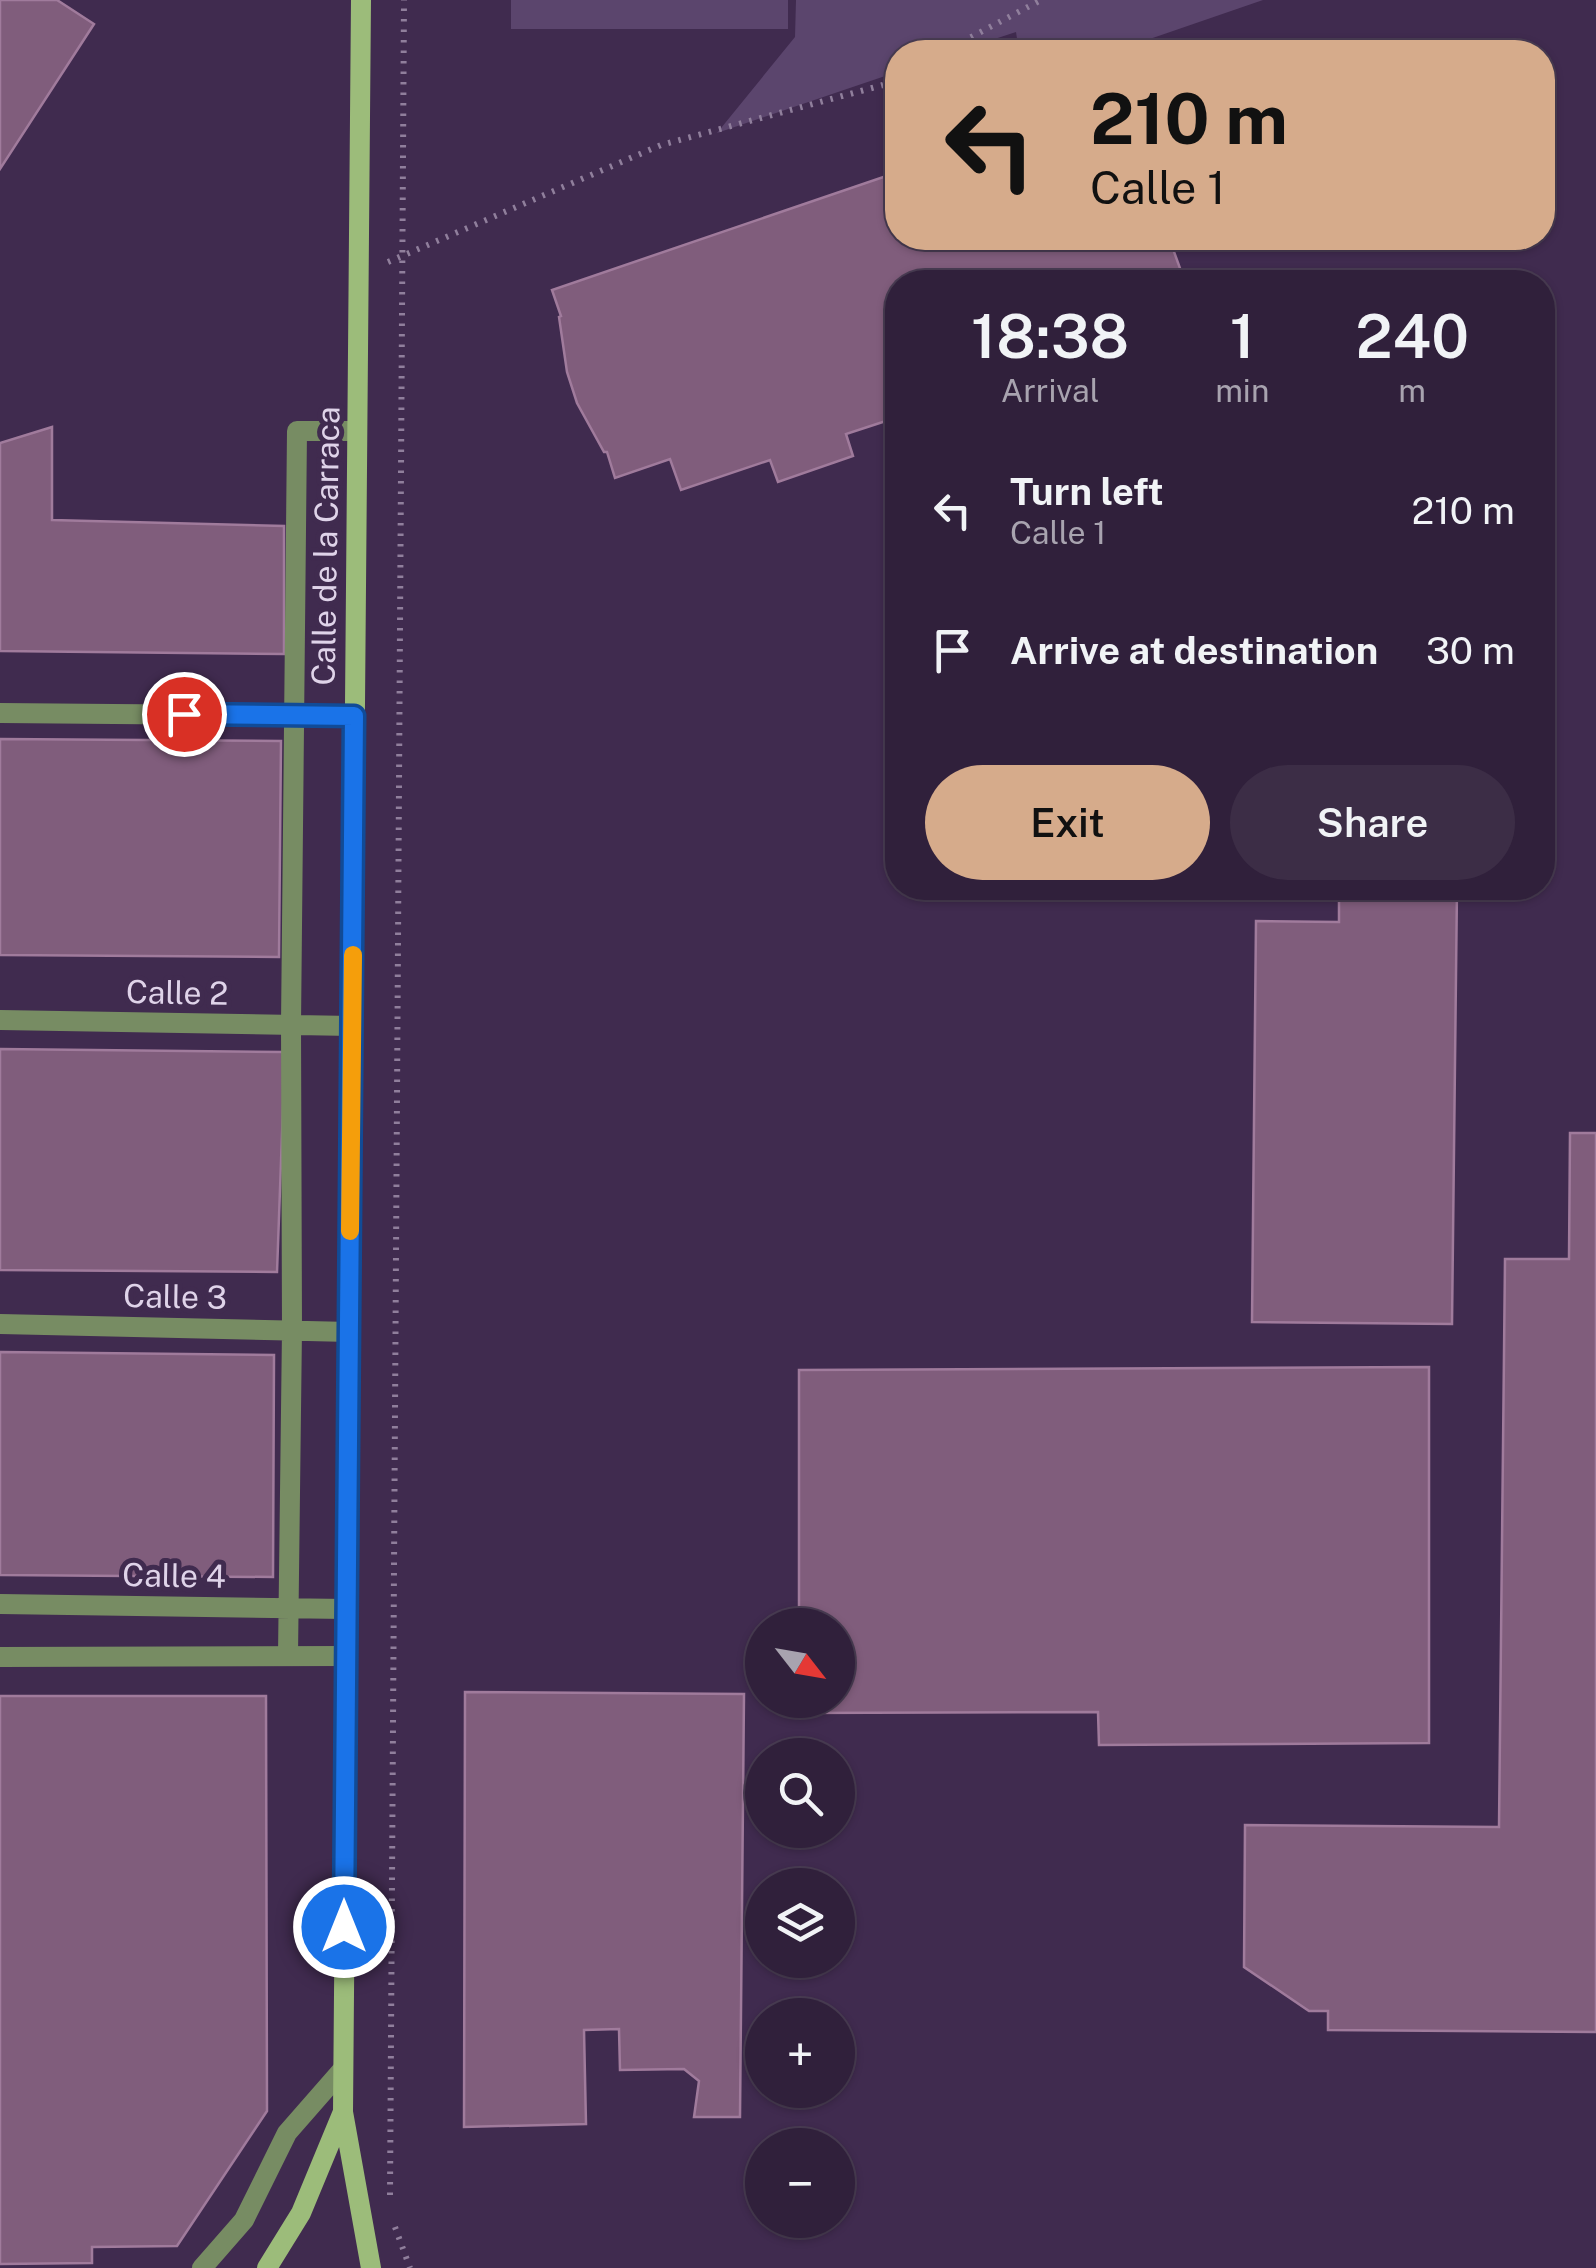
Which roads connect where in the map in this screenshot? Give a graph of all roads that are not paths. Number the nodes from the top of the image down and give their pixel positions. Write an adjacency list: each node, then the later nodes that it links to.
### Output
1 (361, 0): 2 (street, Calle de la Carraca)
2 (357, 431): 4 (lane); 5 (street, Calle de la Carraca)
3 (0, 713): 4 (lane)
4 (295, 716): 5 (lane); 7 (lane)
5 (354, 716): 8 (street, Calle de la Carraca)
6 (0, 1020): 7 (lane, Calle 2)
7 (291, 1025): 8 (lane, Calle 2); 10 (lane)
8 (352, 1026): 11 (street, Calle de la Carraca)
9 (0, 1324): 10 (lane, Calle 3)
10 (292, 1329): 11 (lane, Calle 3); 13 (lane)
11 (350, 1332): 14 (street, Calle de la Carraca)
12 (0, 1604): 13 (lane, Calle 4)
13 (288, 1608): 14 (lane, Calle 4); 15 (lane)
14 (346, 1608): 16 (street, Calle de la Carraca)
15 (288, 1656): 16 (lane); 17 (lane)
16 (346, 1656): 18 (street, Calle de la Carraca)
17 (0, 1657)
18 (343, 2069): 19 (street, Calle de la Carraca); 20 (lane)
19 (343, 2112): 21 (street, Calle de la Carraca); 22 (street, Calle de la Carraca)
20 (202, 2268)
21 (268, 2268)
22 (372, 2268)

